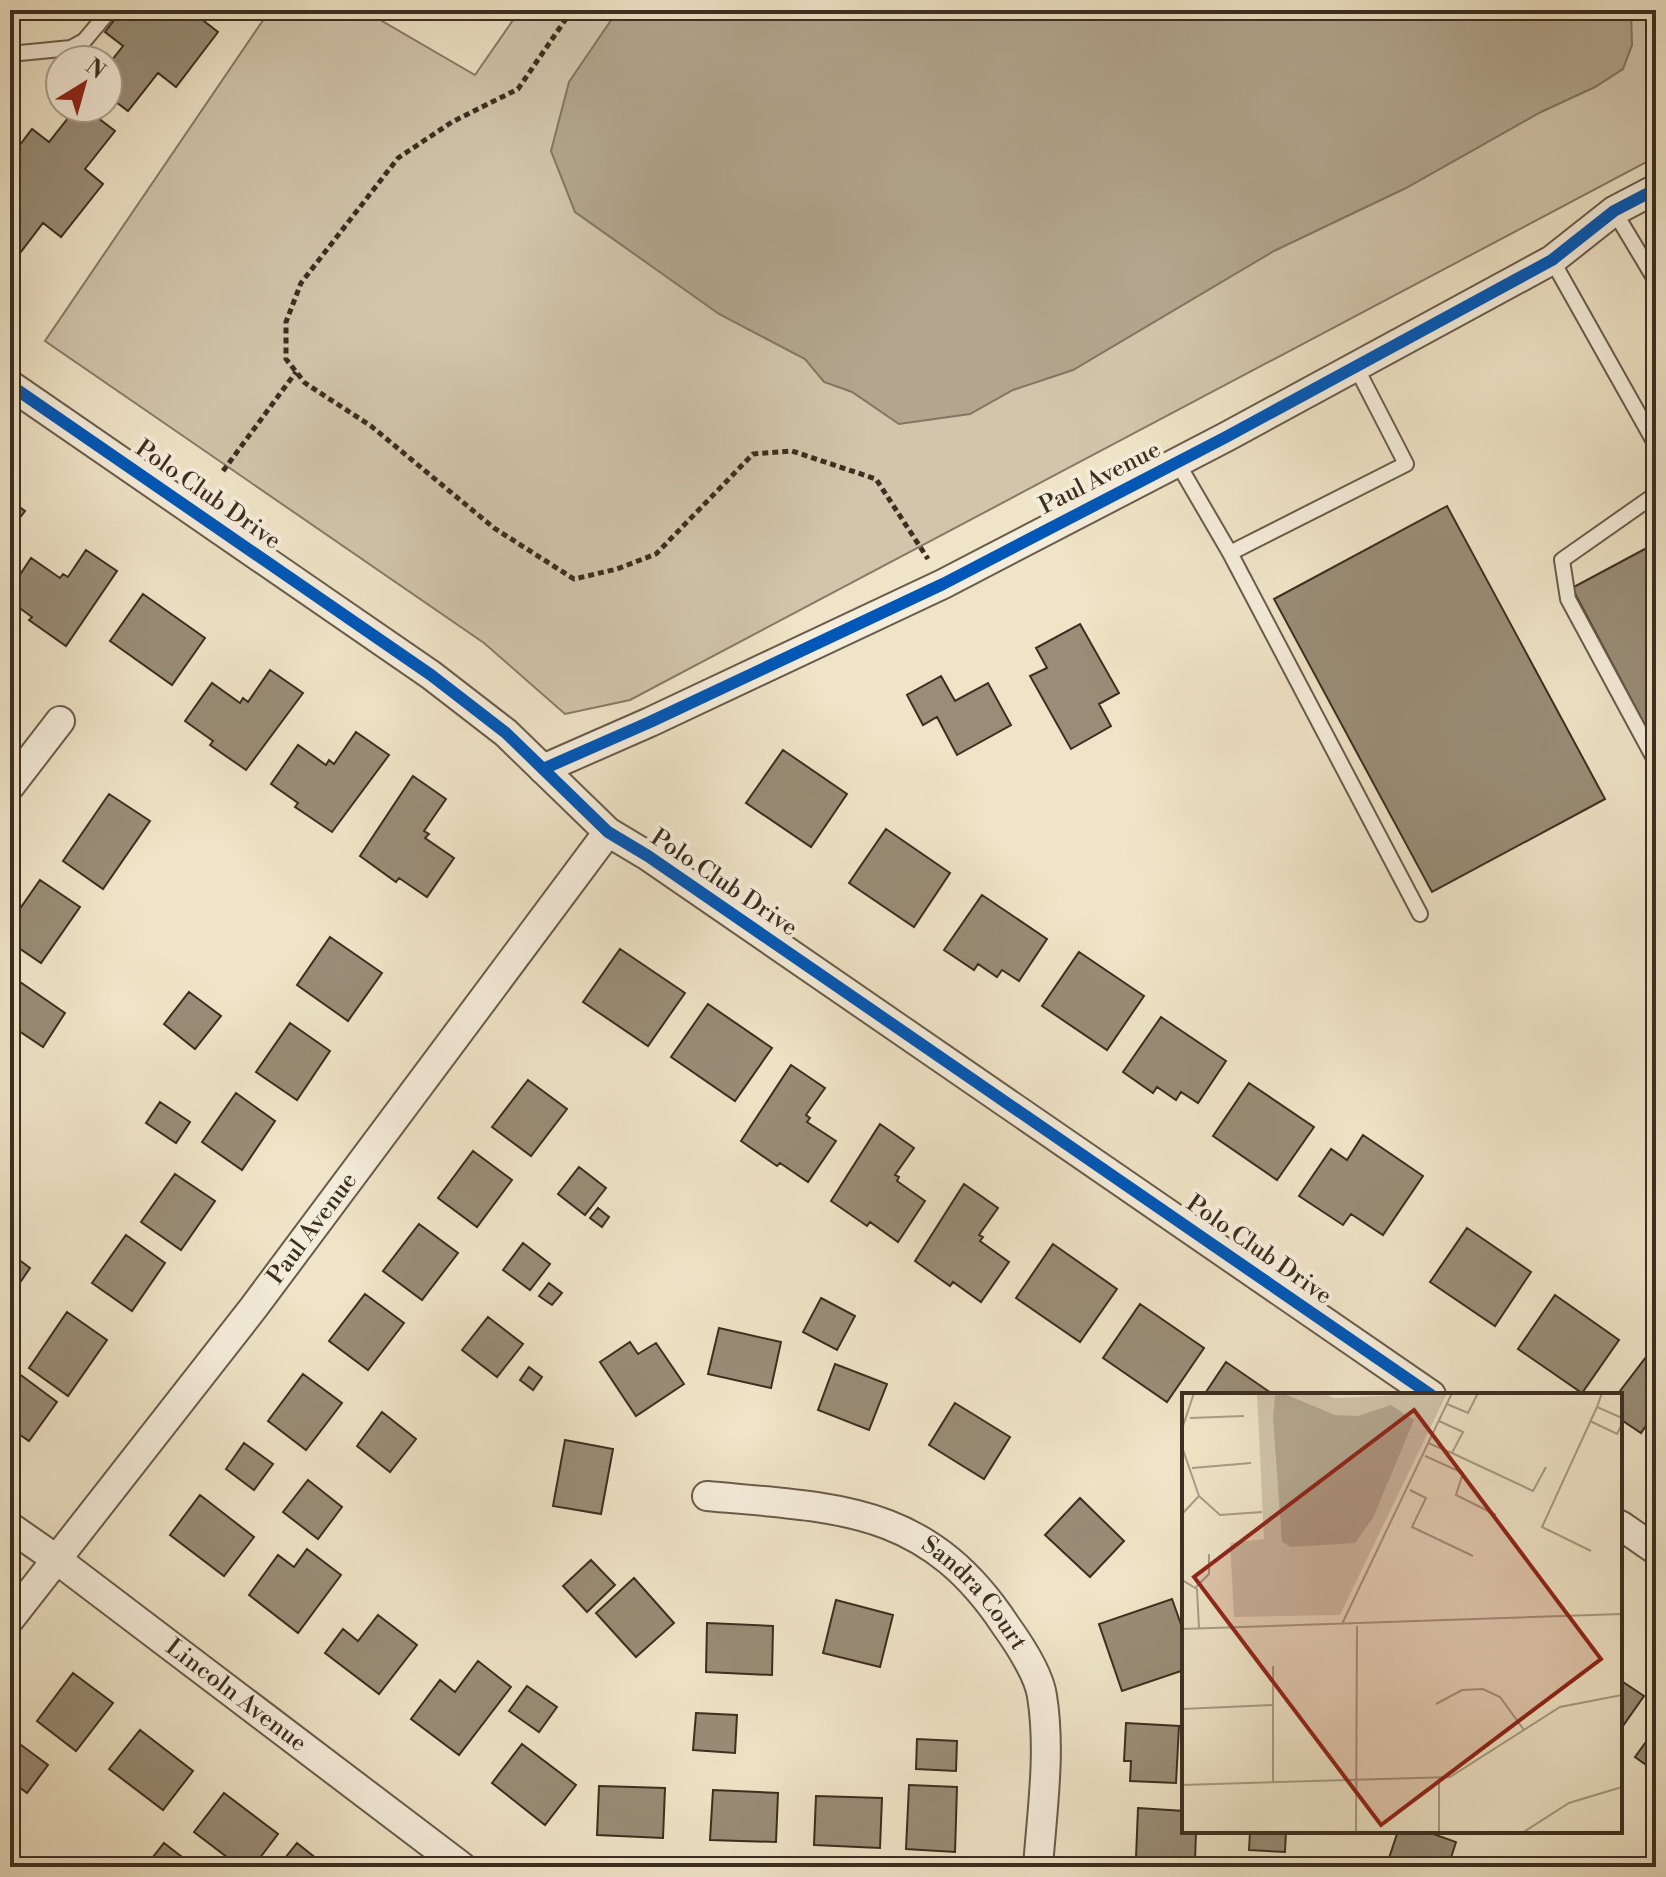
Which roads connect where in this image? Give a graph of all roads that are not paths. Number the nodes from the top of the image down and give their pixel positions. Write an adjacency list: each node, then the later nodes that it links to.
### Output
1 (110, 10): 2 (lane)
2 (10, 54)
3 (1656, 189): 4 (street, Paul Avenue)
4 (1614, 211): 5 (street, Paul Avenue); 6 (lane)
5 (1552, 260): 7 (street, Paul Avenue); 9 (lane)
6 (1656, 281)
7 (1356, 367): 10 (street, Paul Avenue); 12 (lane)
8 (10, 385): 15 (street, Polo Club Drive)
9 (1656, 445)
10 (1177, 462): 12 (lane); 15 (street, Paul Avenue)
11 (1656, 494): 14 (lane)
12 (1230, 553): 18 (lane)
13 (60, 721): 16 (street)
14 (1656, 762)
15 (543, 769): 17 (street, Polo Club Drive)
16 (10, 786)
17 (608, 832): 19 (street, Polo Club Drive); 24 (street, Paul Avenue)
18 (1420, 914)
19 (1428, 1393)
20 (707, 1496): 27 (street, Sandra Court)
21 (1622, 1526): 23 (street)
22 (10, 1527): 24 (street, Lincoln Avenue)
23 (1656, 1550)
24 (56, 1559): 25 (street, Paul Avenue); 26 (street, Lincoln Avenue)
25 (10, 1619)
26 (455, 1865)
27 (1038, 1867)

